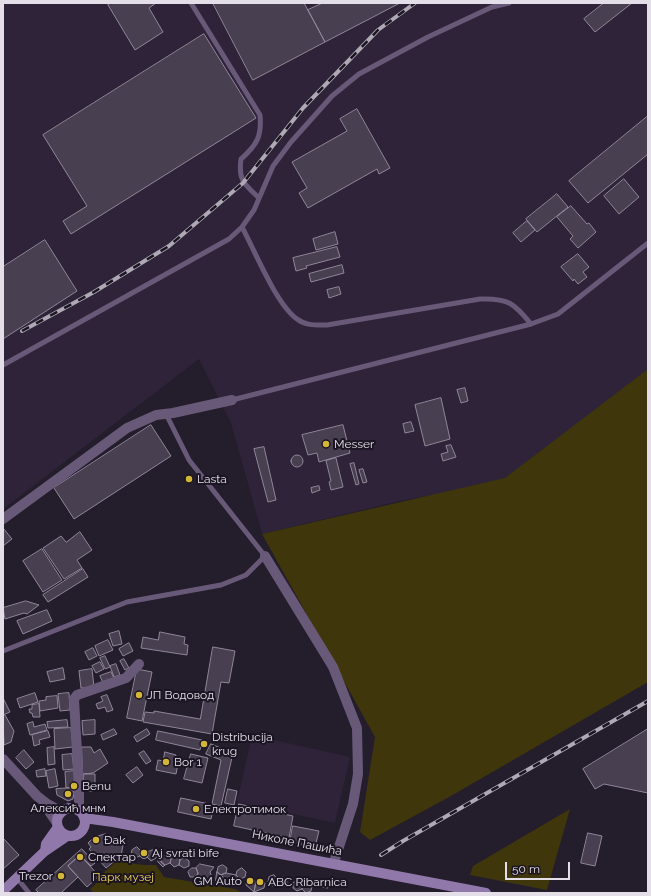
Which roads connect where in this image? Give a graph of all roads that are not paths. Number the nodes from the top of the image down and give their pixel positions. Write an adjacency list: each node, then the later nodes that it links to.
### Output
1 (191, 3): 3 (lane)
2 (509, 3): 3 (lane)
3 (259, 198): 4 (lane)
4 (242, 227): 6 (lane); 7 (lane)
5 (648, 243): 6 (lane)
6 (531, 324): 8 (lane)
7 (3, 365)
8 (232, 400): 9 (street)
9 (166, 414): 10 (street); 11 (lane)
10 (3, 519)
11 (265, 556): 12 (lane); 22 (street)
12 (3, 651)
13 (139, 664): 16 (street)
14 (3, 759): 15 (street)
15 (46, 803): 17 (street); 19 (street)
16 (77, 810): 17 (street); 18 (street)
17 (62, 812): 19 (street)
18 (84, 822): 20 (street); 22 (street, Николе Пашића)
19 (58, 825): 20 (street); 21 (street)
20 (66, 836): 21 (street)
21 (45, 851): 23 (street)
22 (335, 864): 24 (street, Николе Пашића)
23 (17, 878): 25 (street); 26 (lane)
24 (459, 890): 27 (street, Николе Пашића)
25 (3, 891)
26 (29, 893)
27 (486, 893)

